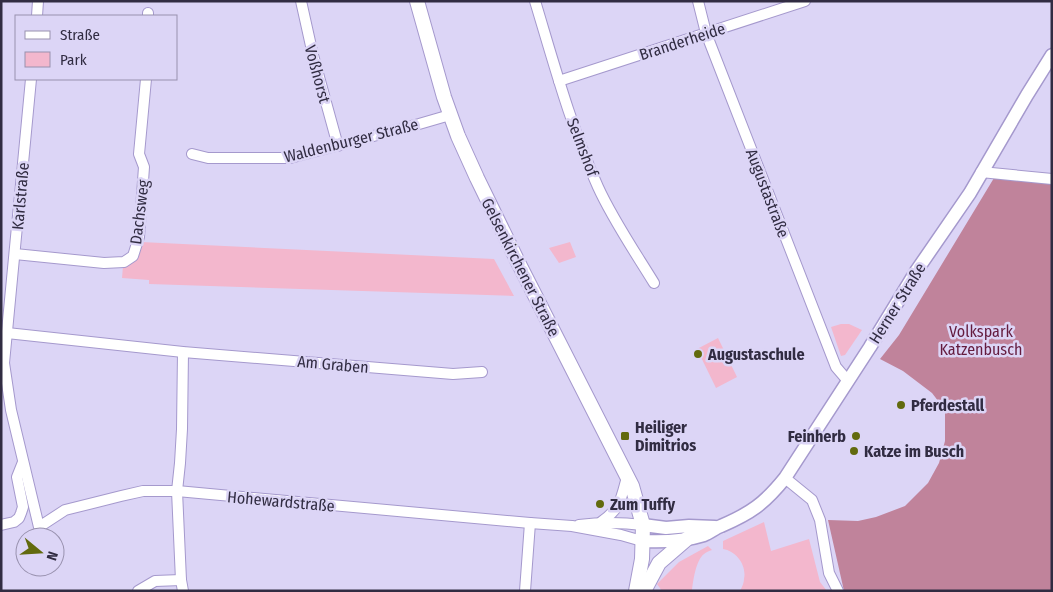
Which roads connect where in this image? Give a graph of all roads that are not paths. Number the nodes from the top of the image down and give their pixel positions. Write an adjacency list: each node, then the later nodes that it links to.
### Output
1 (38, 1): 7 (street)
2 (301, 1): 14 (street, Voßhorst)
3 (417, 1): 13 (main road, Gelsenkirchener Straße)
4 (534, 1): 12 (street, Selmshof)
5 (698, 1): 8 (street, Augustastraße)
6 (805, 1): 8 (street, Branderheide)
7 (37, 15)
8 (706, 33): 12 (street, Branderheide); 23 (street, Augustastraße)
9 (1052, 55): 16 (street, Herner Straße)
10 (31, 80): 18 (street, Karlstraße)
11 (146, 80): 18 (street, Dachsweg)
12 (559, 81): 19 (street, Selmshof)
13 (450, 115): 14 (street, Waldenburger Straße); 26 (main road, Gelsenkirchener Straße)
14 (338, 146): 15 (street, Waldenburger Straße)
15 (192, 154)
16 (981, 172): 17 (street); 23 (street, Herner Straße)
17 (1052, 179)
18 (15, 254): 20 (street, Karlstraße)
19 (654, 283)
20 (4, 340): 21 (street, Am Graben); 24 (street, Karlstraße)
21 (184, 352): 22 (street, Am Graben); 28 (street)
22 (482, 372)
23 (848, 381): 27 (street, Herner Straße)
24 (6, 409): 25 (street, Karlstraße)
25 (23, 462): 31 (street); 34 (street, Karlstraße)
26 (627, 477): 29 (street); 32 (main road, Gelsenkirchener Straße)
27 (785, 478): 35 (street, Herner Straße); 43 (street)
28 (177, 491): 30 (street, Hohewardstraße); 34 (street, Hohewardstraße); 38 (street)
29 (601, 522): 32 (street, Hohewardstraße); 33 (street, Hohewardstraße)
30 (530, 523): 33 (street, Hohewardstraße); 40 (street)
31 (1, 524)
32 (642, 525): 35 (street, Herner Straße); 37 (main road)
33 (572, 526): 37 (street, Hohewardstraße)
34 (39, 527)
35 (718, 527): 36 (street, Herner Straße)
36 (688, 538): 37 (street, Herner Straße); 42 (main road, Herner Straße)
37 (642, 541): 41 (main road)
38 (182, 585): 39 (street)
39 (138, 591)
40 (524, 591)
41 (636, 591)
42 (644, 591)
43 (838, 591)

